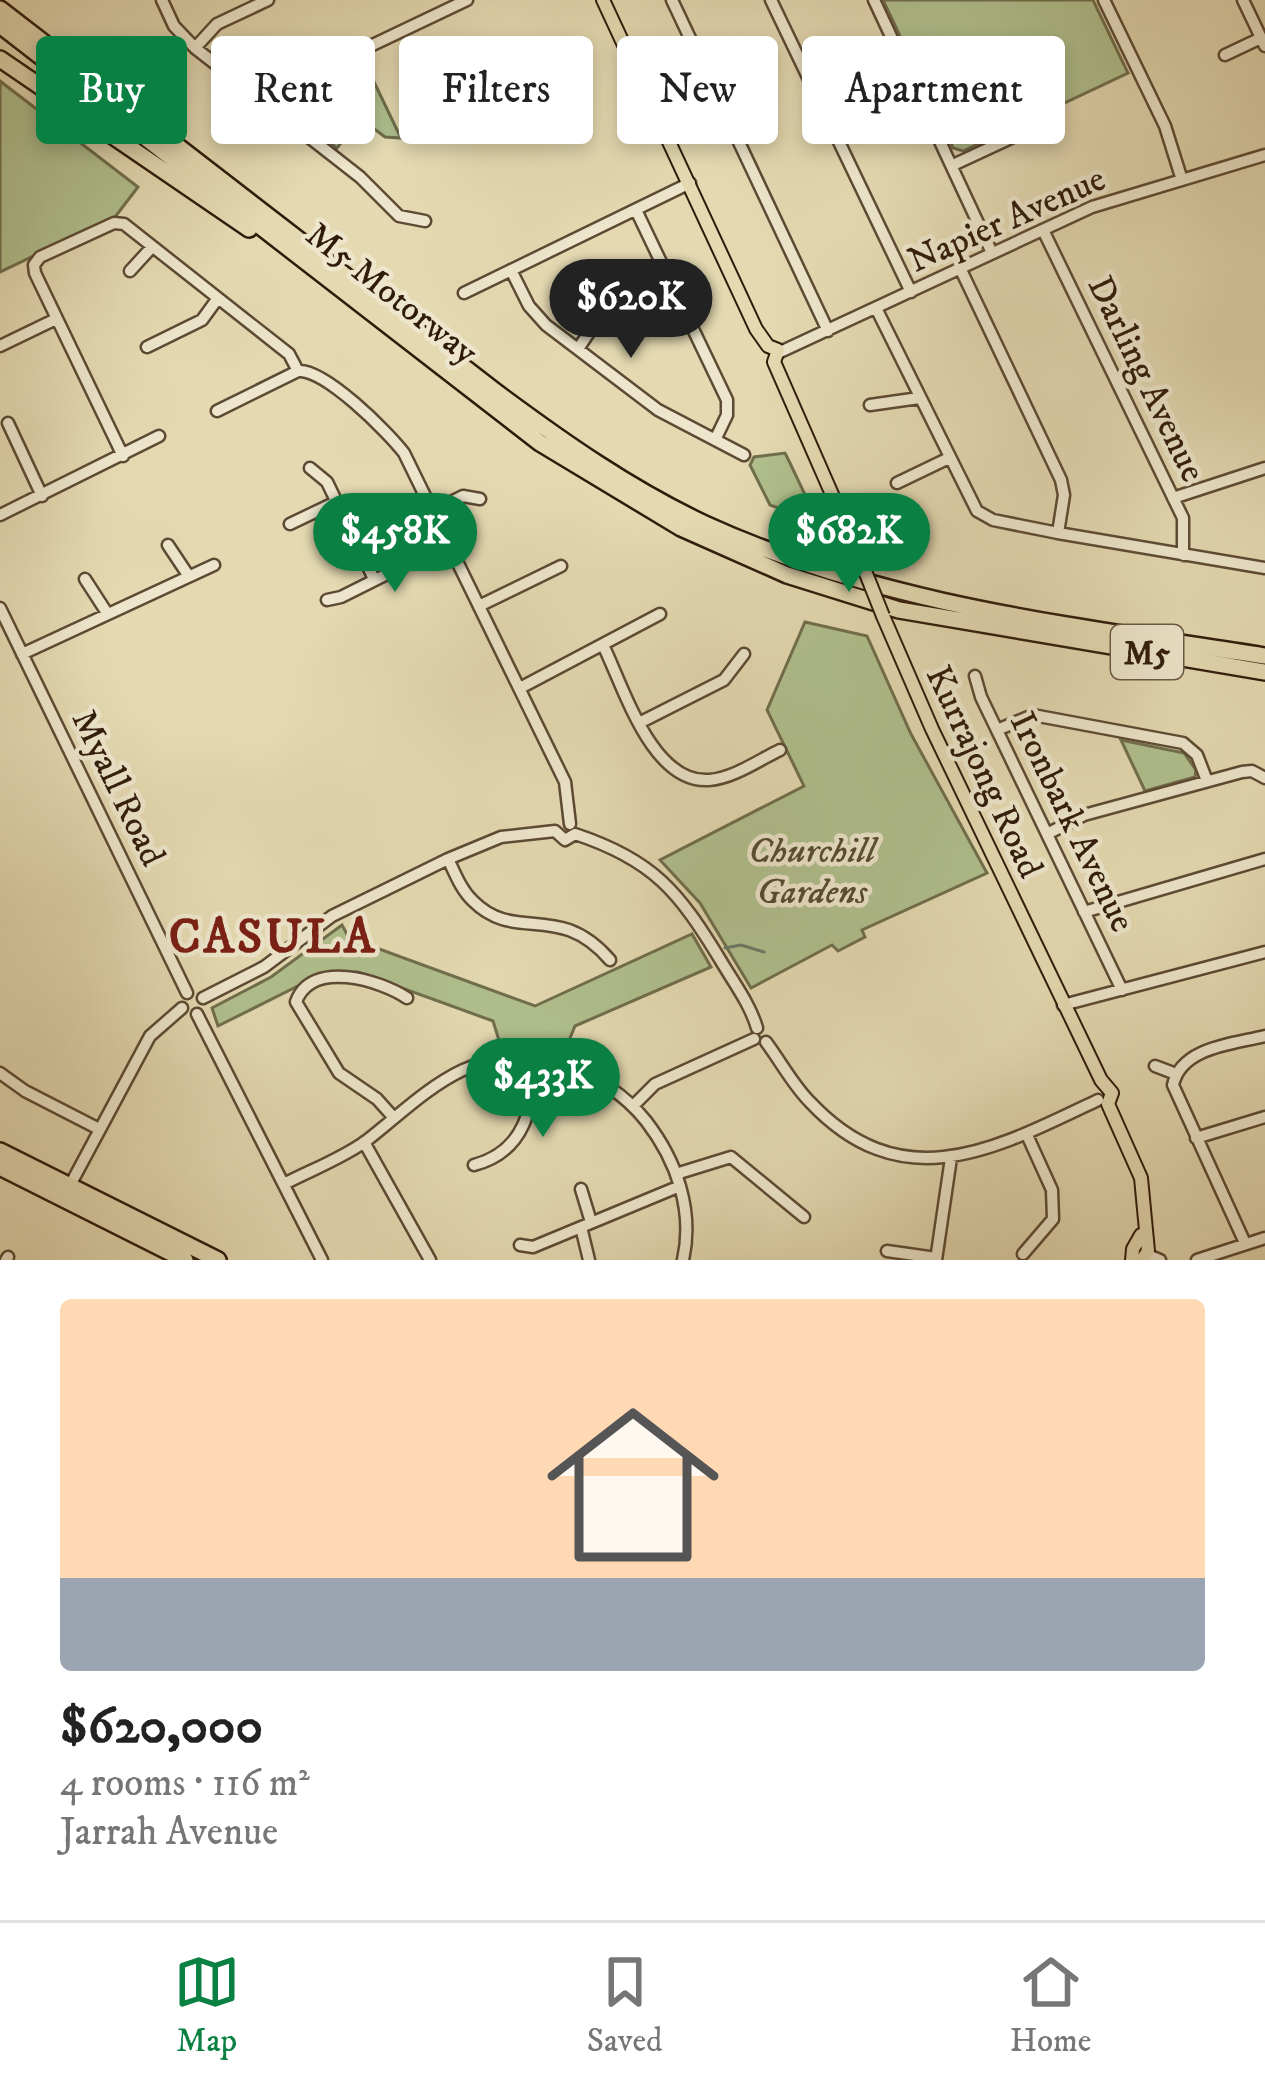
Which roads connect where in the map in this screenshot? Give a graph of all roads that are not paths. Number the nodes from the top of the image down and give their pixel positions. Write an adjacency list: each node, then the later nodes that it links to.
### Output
1 (162, 0): 14 (street)
2 (268, 0): 14 (street)
3 (467, 0): 13 (street)
4 (603, 0): 23 (main road, Kurrajong Road)
5 (672, 0): 38 (street)
6 (771, 0): 32 (street)
7 (874, 0): 21 (street)
8 (1104, 0): 22 (street)
9 (1243, 0): 12 (street)
10 (0, 9): 82 (highway, M5 Motorway / M5)
11 (0, 26): 41 (highway, M5 Motorway / M5)
12 (1263, 42): 15 (street)
13 (375, 44)
14 (195, 48): 16 (street)
15 (1225, 55)
16 (211, 60)
17 (0, 62): 41 (highway)
18 (319, 144): 25 (street)
19 (998, 144): 21 (street)
20 (1265, 155): 22 (street, Napier Avenue)
21 (953, 165): 28 (street)
22 (1182, 180): 26 (street, Napier Avenue)
23 (690, 184): 24 (street); 43 (main road, Kurrajong Road)
24 (636, 210): 29 (street); 50 (street)
25 (424, 221)
26 (1042, 230): 28 (street, Napier Avenue); 58 (street, Darling Avenue)
27 (152, 247): 31 (street); 34 (street); 36 (street)
28 (992, 253): 30 (street, Napier Avenue)
29 (511, 270): 33 (street); 42 (street)
30 (961, 270): 32 (street, Napier Avenue); 64 (street)
31 (130, 271)
32 (911, 292): 35 (street, Napier Avenue)
33 (464, 293)
34 (218, 298): 40 (street); 44 (street)
35 (877, 308): 38 (street, Napier Avenue); 45 (street)
36 (56, 319): 39 (street); 52 (street)
37 (596, 322): 42 (street)
38 (828, 331): 43 (street, Napier Avenue)
39 (0, 346)
40 (147, 346)
41 (413, 346): 83 (highway, M5 Motorway / M5)
42 (578, 350): 50 (street)
43 (774, 354): 104 (main road, Kurrajong Road, bridge)
44 (298, 371): 47 (street); 61 (street)
45 (919, 398): 46 (street); 53 (street)
46 (869, 405)
47 (217, 411)
48 (8, 424): 57 (street)
49 (159, 436): 52 (street)
50 (715, 440): 51 (street)
51 (744, 455)
52 (123, 456): 57 (street)
53 (949, 458): 56 (street); 64 (street)
54 (310, 468): 60 (street)
55 (1265, 468): 58 (street)
56 (897, 483)
57 (43, 496): 62 (street)
58 (1173, 498): 67 (street, Darling Avenue)
59 (480, 499): 61 (street)
60 (336, 502): 63 (street); 73 (street)
61 (433, 511): 65 (street)
62 (0, 515)
63 (290, 524)
64 (1058, 533): 67 (street)
65 (448, 543): 73 (street); 75 (street)
66 (168, 545): 71 (street)
67 (1183, 555): 70 (street)
68 (214, 565): 71 (street)
69 (561, 566): 75 (street)
70 (1265, 568)
71 (188, 575): 77 (street)
72 (85, 579): 77 (street)
73 (374, 579): 74 (street)
74 (327, 599)
75 (479, 606): 85 (street)
76 (0, 608): 80 (street, Myall Road)
77 (107, 613): 80 (street)
78 (660, 614): 79 (street)
79 (603, 645): 85 (street); 86 (street)
80 (22, 654): 101 (street, Myall Road)
81 (744, 654): 86 (street)
82 (1265, 656)
83 (1265, 671)
84 (975, 676): 87 (street, Ironbark Avenue)
85 (520, 688): 93 (street)
86 (641, 722): 88 (street)
87 (997, 730): 92 (street); 94 (street, Ironbark Avenue)
88 (780, 750)
89 (1255, 754): 90 (street)
90 (1252, 770): 91 (street); 92 (street)
91 (1265, 778)
92 (1208, 781): 94 (street)
93 (568, 830): 95 (street); 107 (street)
94 (1047, 834): 97 (street, Ironbark Avenue)
95 (448, 859): 99 (street); 102 (street)
96 (1265, 859): 97 (street)
97 (1084, 912): 100 (street, Ironbark Avenue)
98 (1265, 952): 100 (street)
99 (610, 960)
100 (1122, 990): 104 (street)
101 (187, 993): 102 (street); 105 (street)
102 (203, 998): 106 (street)
103 (407, 998): 116 (street)
104 (1064, 1005): 113 (main road, Kurrajong Road)
105 (182, 1008): 106 (street); 117 (street)
106 (197, 1014): 126 (street)
107 (759, 1036): 114 (street); 122 (street)
108 (1265, 1036): 112 (street)
109 (535, 1060): 114 (street); 116 (street); 123 (street)
110 (1155, 1066): 112 (street)
111 (0, 1073): 117 (street)
112 (1176, 1074): 119 (street)
113 (1103, 1096): 118 (street); 136 (main road, Kurrajong Road)
114 (633, 1106): 125 (street)
115 (1265, 1117): 119 (street)
116 (394, 1118): 120 (street)
117 (99, 1129): 128 (street)
118 (1027, 1135): 122 (street); 135 (street)
119 (1196, 1138): 132 (street)
120 (364, 1142): 126 (street); 142 (street)
121 (0, 1150): 128 (highway)
122 (951, 1158): 138 (street)
123 (474, 1165)
124 (0, 1167): 128 (highway)
125 (678, 1180): 129 (street); 130 (street); 137 (street)
126 (284, 1184): 141 (street)
127 (581, 1189): 130 (street)
128 (66, 1192): 139 (highway); 140 (highway)
129 (804, 1217)
130 (586, 1225): 133 (street); 143 (street)
131 (1265, 1238): 132 (street)
132 (1245, 1244): 144 (street)
133 (520, 1245)
134 (887, 1251): 138 (street)
135 (1023, 1254)
136 (1142, 1255)
137 (688, 1259)
138 (936, 1259)
139 (185, 1260)
140 (218, 1260)
141 (322, 1260)
142 (430, 1260)
143 (589, 1260)
144 (1197, 1260)

